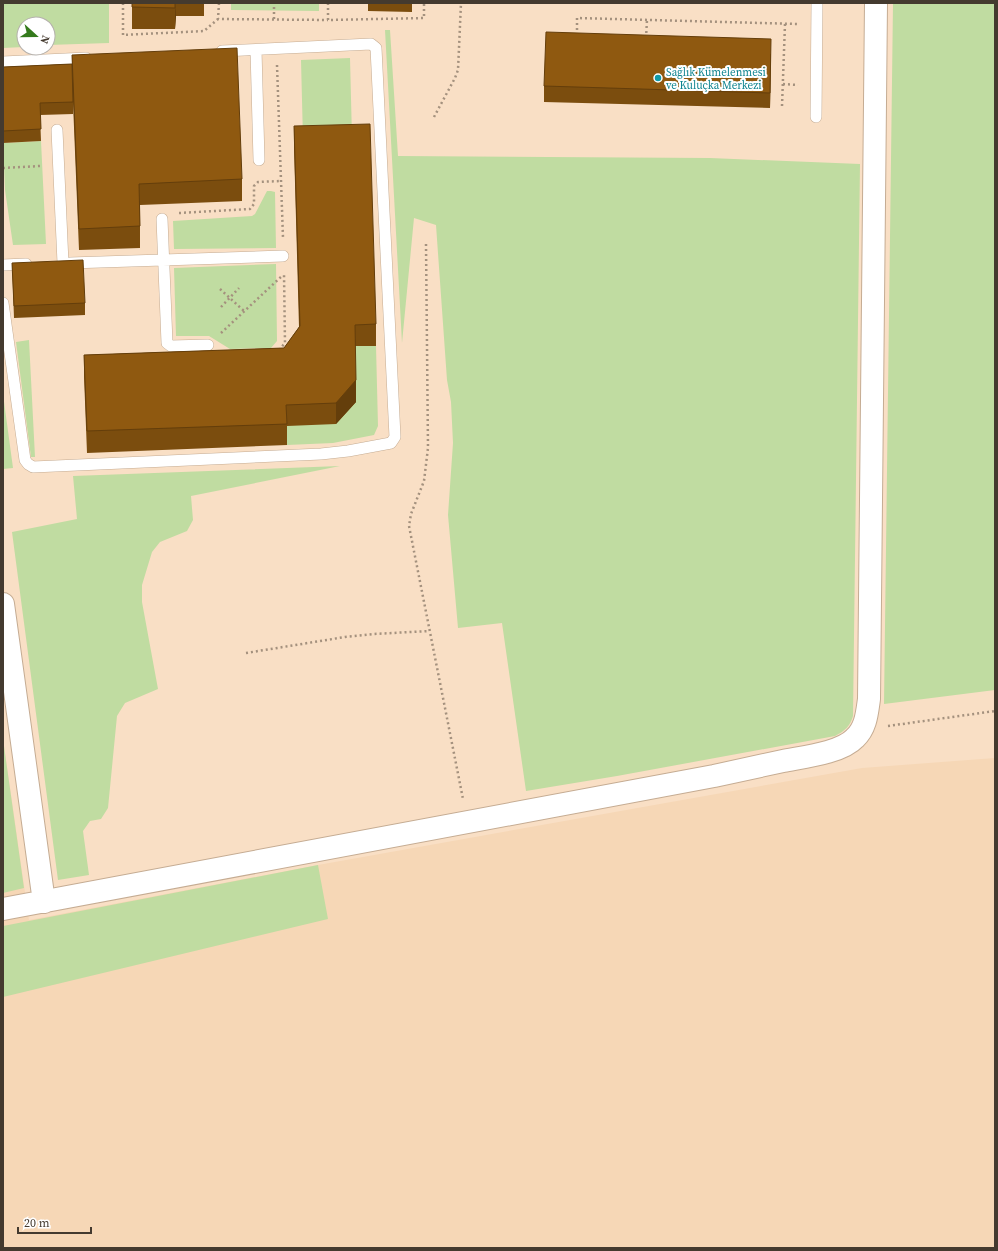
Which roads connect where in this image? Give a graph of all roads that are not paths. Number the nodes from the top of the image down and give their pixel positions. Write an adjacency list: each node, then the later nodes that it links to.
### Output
1 (817, 3): 7 (lane)
2 (876, 3): 18 (street)
3 (256, 50): 4 (lane); 9 (lane); 15 (lane)
4 (208, 52)
5 (98, 58): 6 (lane)
6 (3, 62)
7 (816, 116)
8 (57, 130): 12 (lane)
9 (259, 160)
10 (162, 219): 12 (lane)
11 (283, 256): 12 (lane)
12 (164, 260): 16 (lane)
13 (33, 264): 14 (lane)
14 (3, 265)
15 (3, 303)
16 (208, 345)
17 (3, 604): 18 (street)
18 (44, 902): 19 (street)
19 (3, 909)

